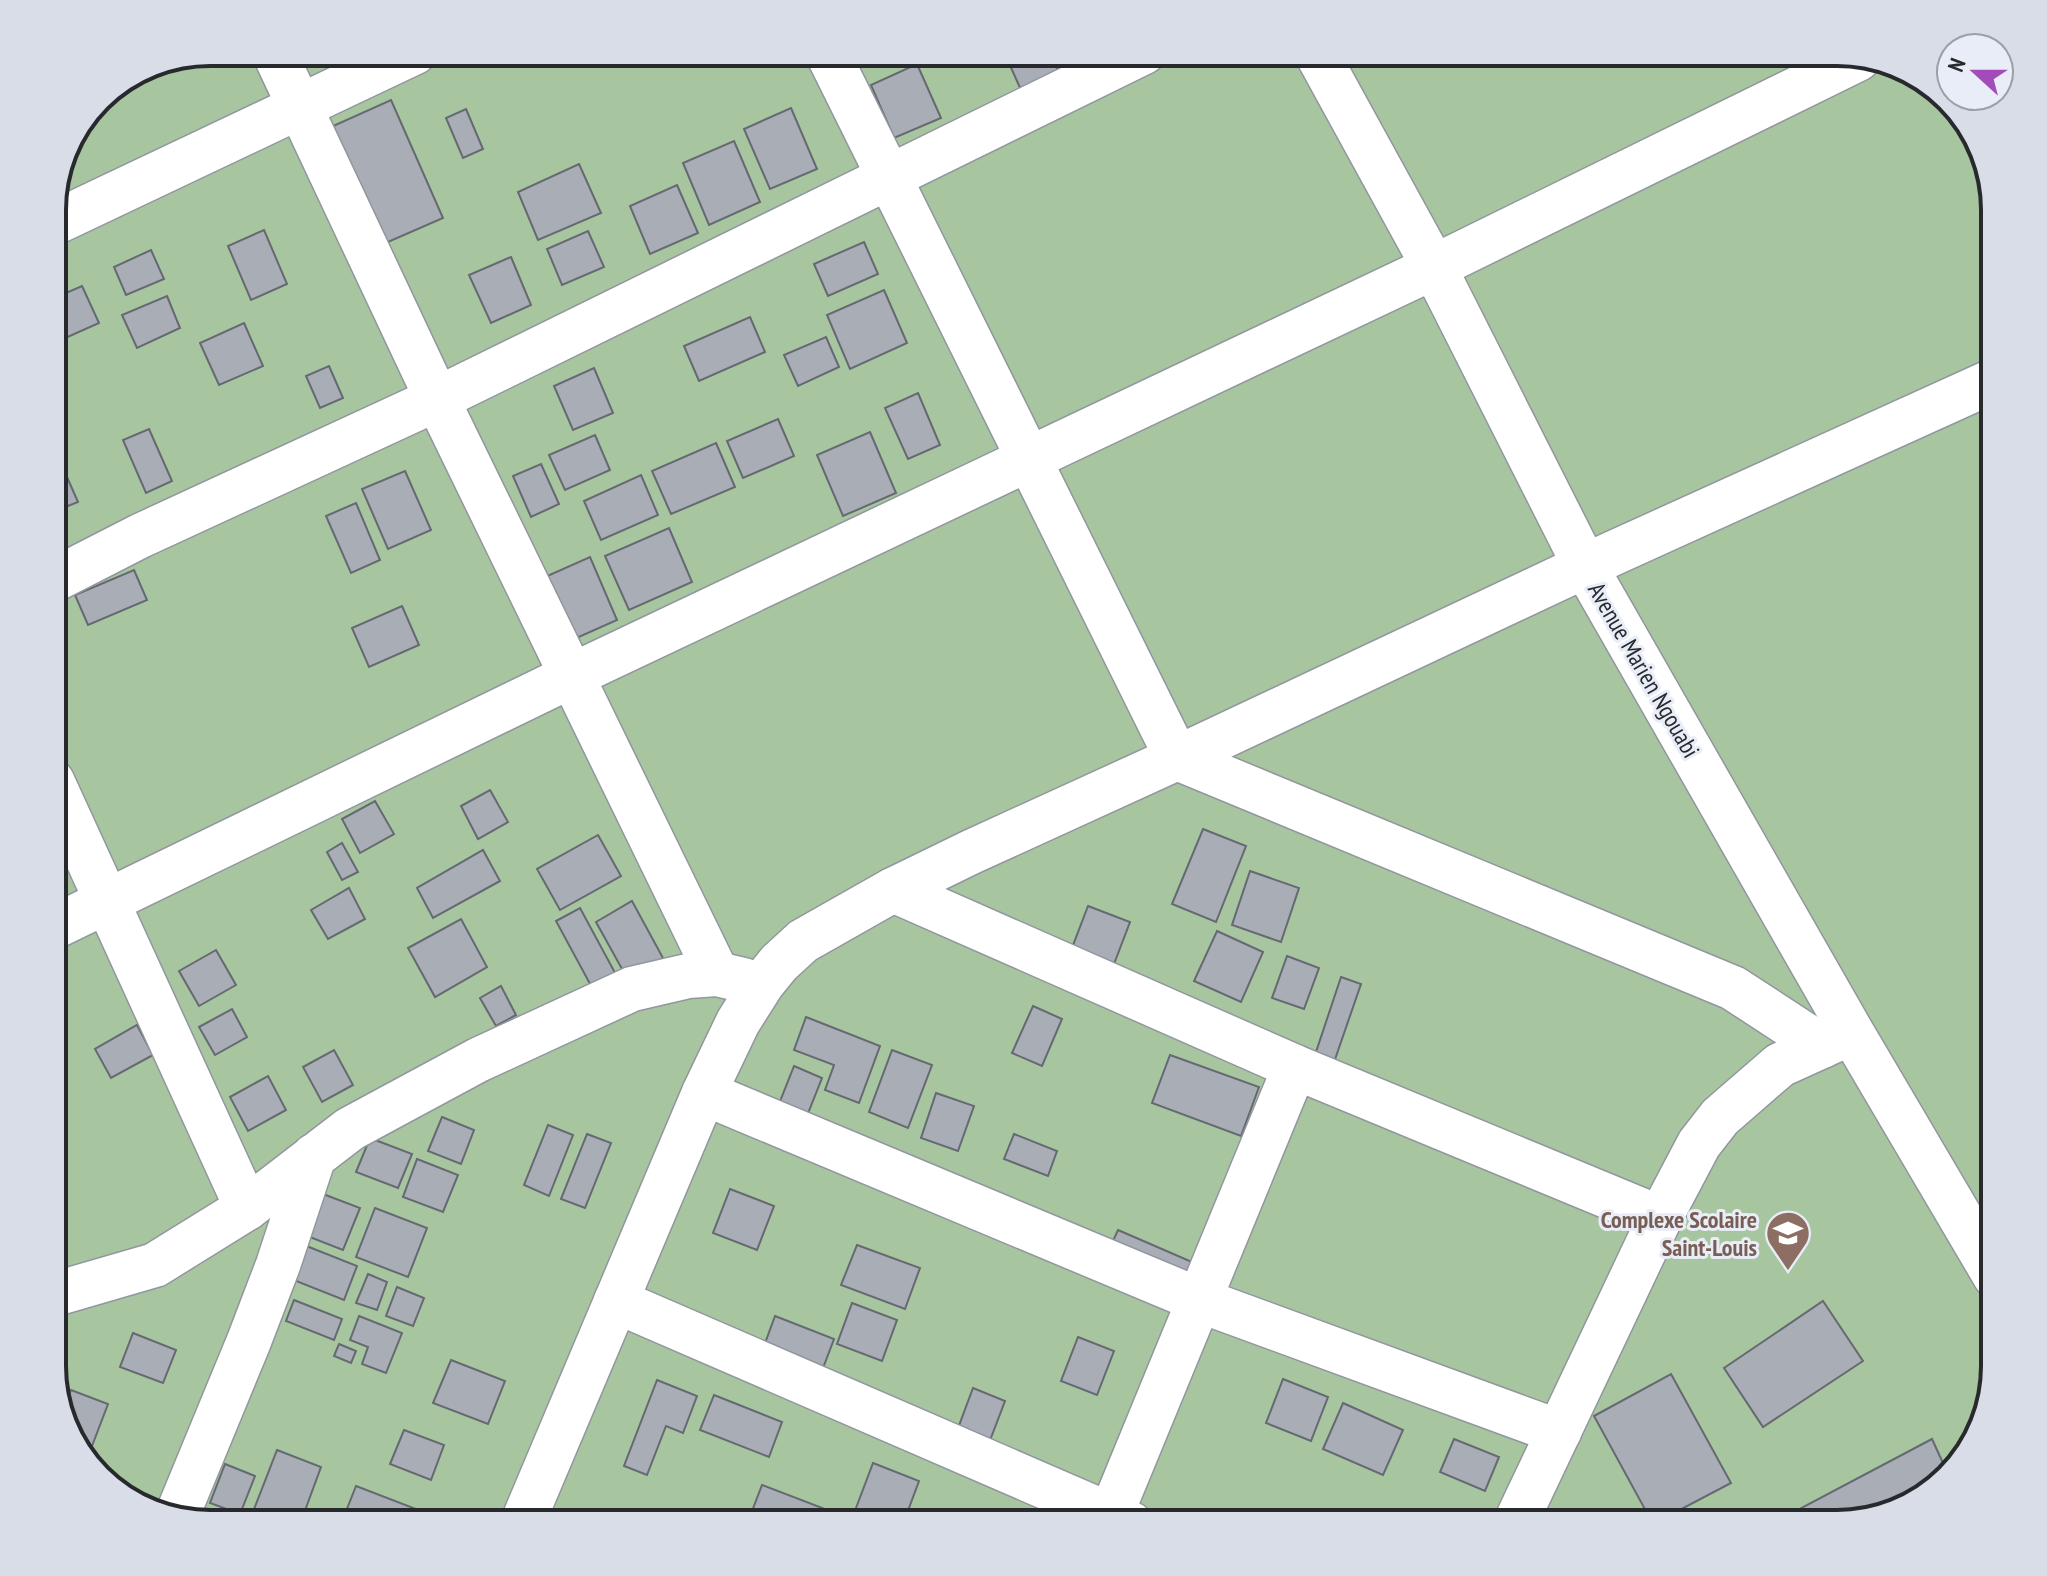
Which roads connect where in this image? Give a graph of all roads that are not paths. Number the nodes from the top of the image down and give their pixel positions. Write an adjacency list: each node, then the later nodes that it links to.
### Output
1 (280, 66): 7 (street)
2 (386, 66): 7 (street)
3 (834, 66): 8 (street)
4 (1116, 66): 8 (street)
5 (1324, 66): 10 (street, Avenue Marien Ngouabi)
6 (1844, 66): 10 (street)
7 (299, 108): 9 (street); 12 (street)
8 (888, 178): 12 (street); 13 (street)
9 (66, 217)
10 (1434, 267): 13 (street); 14 (street, Avenue Marien Ngouabi)
11 (1981, 386): 14 (street)
12 (437, 399): 15 (street); 16 (street)
13 (1028, 459): 16 (street); 17 (street)
14 (1585, 566): 17 (street); 24 (street, Avenue Marien Ngouabi)
15 (66, 574)
16 (571, 676): 20 (street); 22 (street)
17 (1177, 758): 19 (street); 24 (street)
18 (66, 811): 20 (street)
19 (893, 890): 23 (street); 25 (street)
20 (108, 902): 21 (street); 28 (street)
21 (66, 922)
22 (717, 974): 23 (street); 27 (street)
23 (762, 984): 26 (street)
24 (1837, 1039): 29 (street); 30 (street, Avenue Marien Ngouabi)
25 (1295, 1067): 29 (street); 32 (street)
26 (704, 1093): 32 (street); 33 (street)
27 (314, 1156): 28 (street); 35 (street)
28 (247, 1208): 31 (street)
29 (1660, 1218): 34 (street)
30 (1981, 1255)
31 (66, 1291)
32 (1199, 1300): 34 (street); 38 (street)
33 (616, 1301): 36 (street); 37 (street)
34 (1559, 1432): 39 (street)
35 (181, 1507)
36 (528, 1510)
37 (1091, 1510)
38 (1120, 1510)
39 (1522, 1510)

